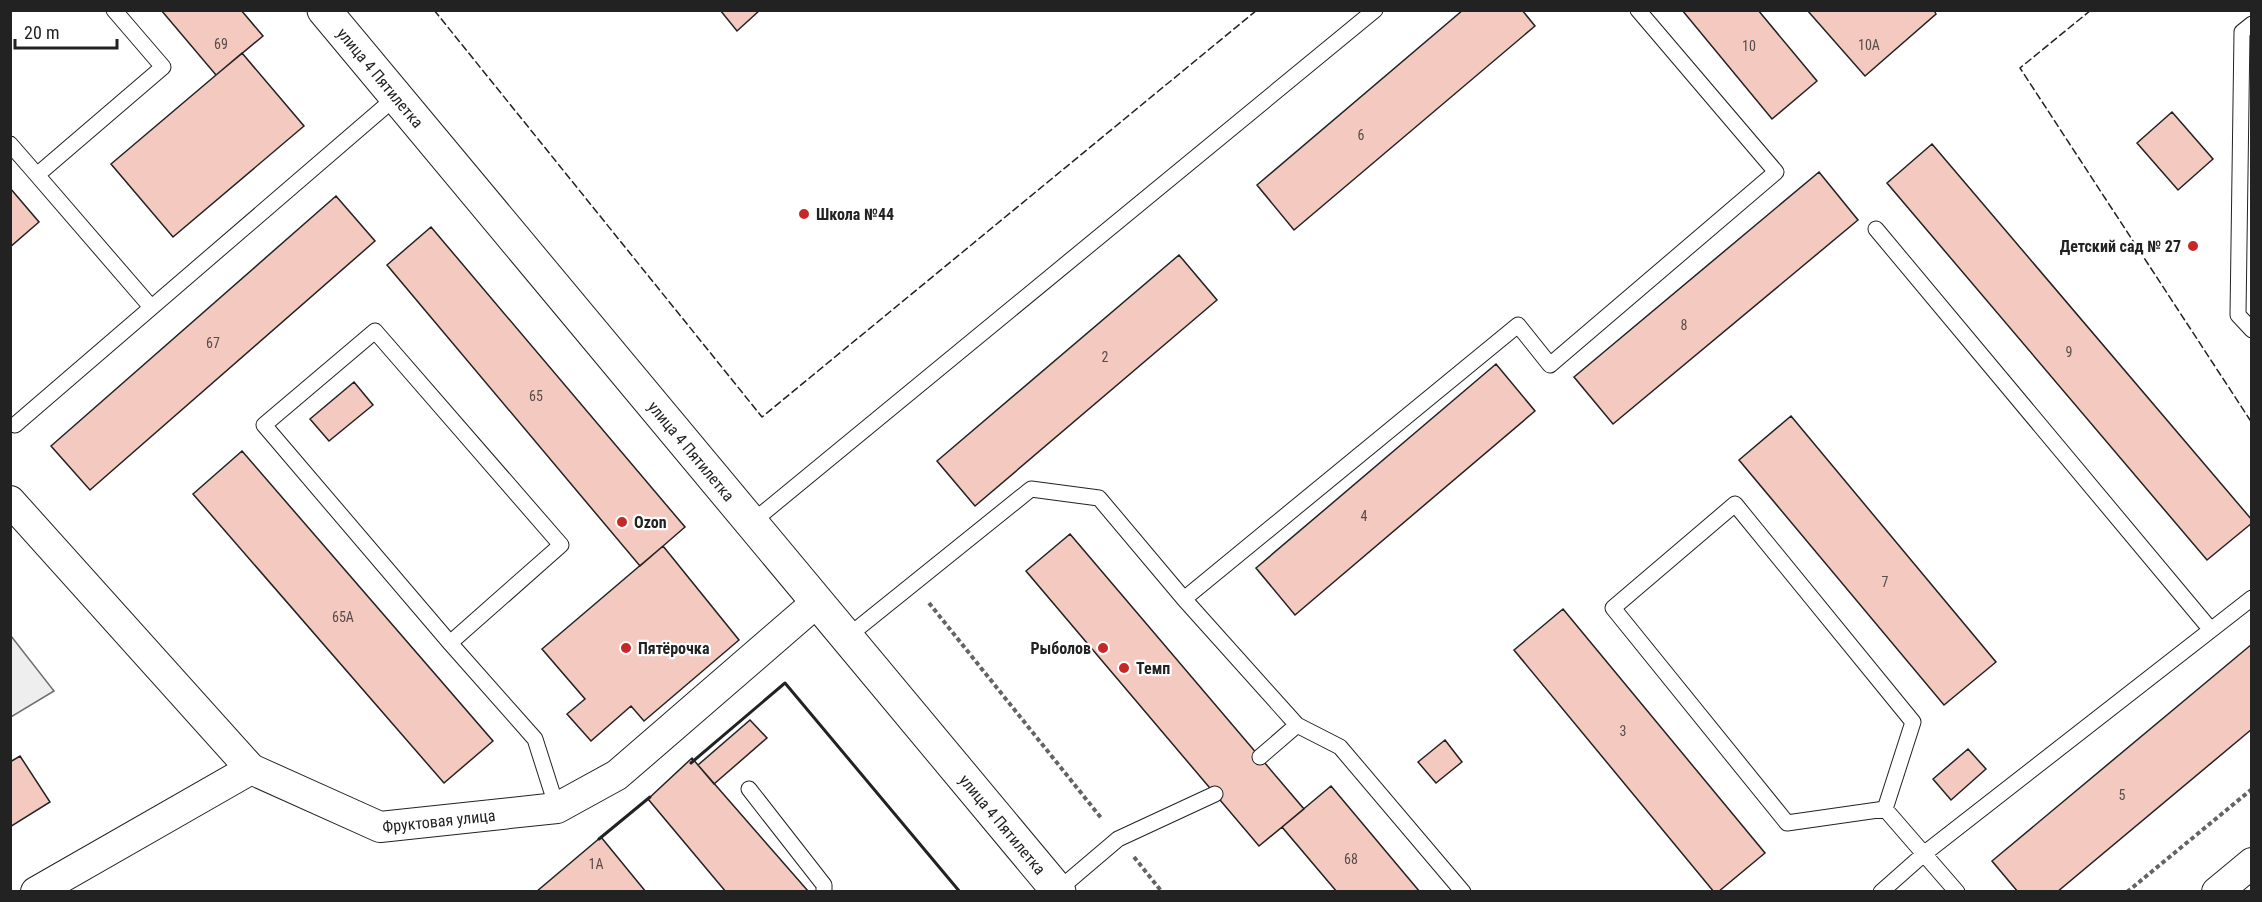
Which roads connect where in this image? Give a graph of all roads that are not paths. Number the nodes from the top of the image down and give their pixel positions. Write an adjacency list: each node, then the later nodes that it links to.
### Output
1 (114, 10): 8 (lane)
2 (324, 10): 6 (main road, улица 4 Пятилетка)
3 (1374, 10): 16 (lane)
4 (1638, 10): 18 (lane)
5 (2252, 24): 12 (lane)
6 (396, 97): 11 (lane); 16 (main road, улица 4 Пятилетка)
7 (10, 144): 8 (lane)
8 (37, 175): 11 (lane)
9 (1876, 229): 20 (lane)
10 (2252, 303): 12 (lane)
11 (151, 307): 14 (lane)
12 (2238, 315): 13 (lane)
13 (2252, 330)
14 (15, 425)
15 (10, 501): 25 (street, Фруктовая улица)
16 (751, 523): 19 (main road, улица 4 Пятилетка)
17 (2252, 598): 20 (lane)
18 (1184, 599): 21 (lane); 23 (lane)
19 (817, 602): 21 (main road, улица 4 Пятилетка); 28 (street, Фруктовая улица)
20 (2211, 630): 30 (lane)
21 (847, 637): 34 (main road, улица 4 Пятилетка)
22 (450, 643): 22 (lane); 28 (lane)
23 (1297, 725): 24 (lane); 35 (lane)
24 (1260, 757)
25 (251, 769): 28 (street, Фруктовая улица); 32 (street)
26 (749, 789): 33 (lane)
27 (1215, 794): 34 (lane)
28 (557, 808)
29 (1885, 809): 29 (lane); 30 (lane)
30 (1925, 853): 36 (lane); 37 (lane)
31 (2252, 863): 38 (street)
32 (36, 891)
33 (824, 891)
34 (1058, 891)
35 (1463, 891)
36 (1881, 891)
37 (1957, 891)
38 (2217, 891)

